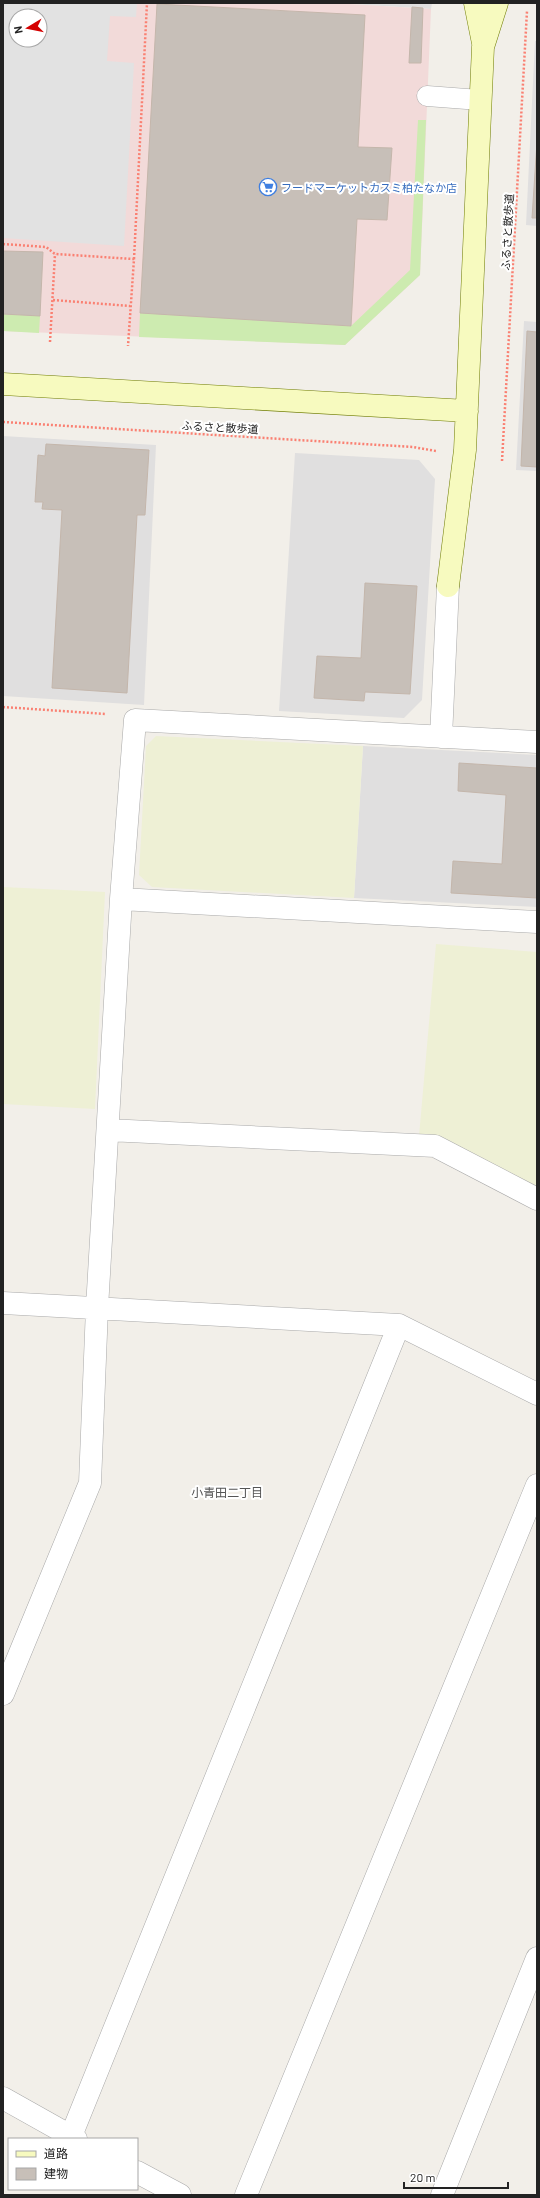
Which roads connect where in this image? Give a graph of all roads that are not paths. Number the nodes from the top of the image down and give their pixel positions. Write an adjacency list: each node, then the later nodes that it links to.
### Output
1 (475, 3): 3 (street)
2 (497, 3): 3 (street)
3 (483, 47): 5 (street)
4 (427, 96): 5 (lane)
5 (480, 100): 7 (street)
6 (3, 384): 7 (street)
7 (467, 411): 8 (street)
8 (441, 737): 9 (street); 10 (street)
9 (537, 742)
10 (120, 899): 11 (street); 12 (street)
11 (537, 922)
12 (108, 1130): 13 (street); 15 (street)
13 (537, 1199)
14 (3, 1303): 15 (street)
15 (97, 1308): 16 (street); 19 (street)
16 (399, 1325): 17 (street); 22 (street)
17 (537, 1394)
18 (537, 1485): 25 (street)
19 (3, 1694)
20 (537, 1958): 26 (street)
21 (3, 2098): 22 (street)
22 (73, 2138)
23 (138, 2173): 24 (street)
24 (180, 2195)
25 (246, 2195)
26 (442, 2195)

